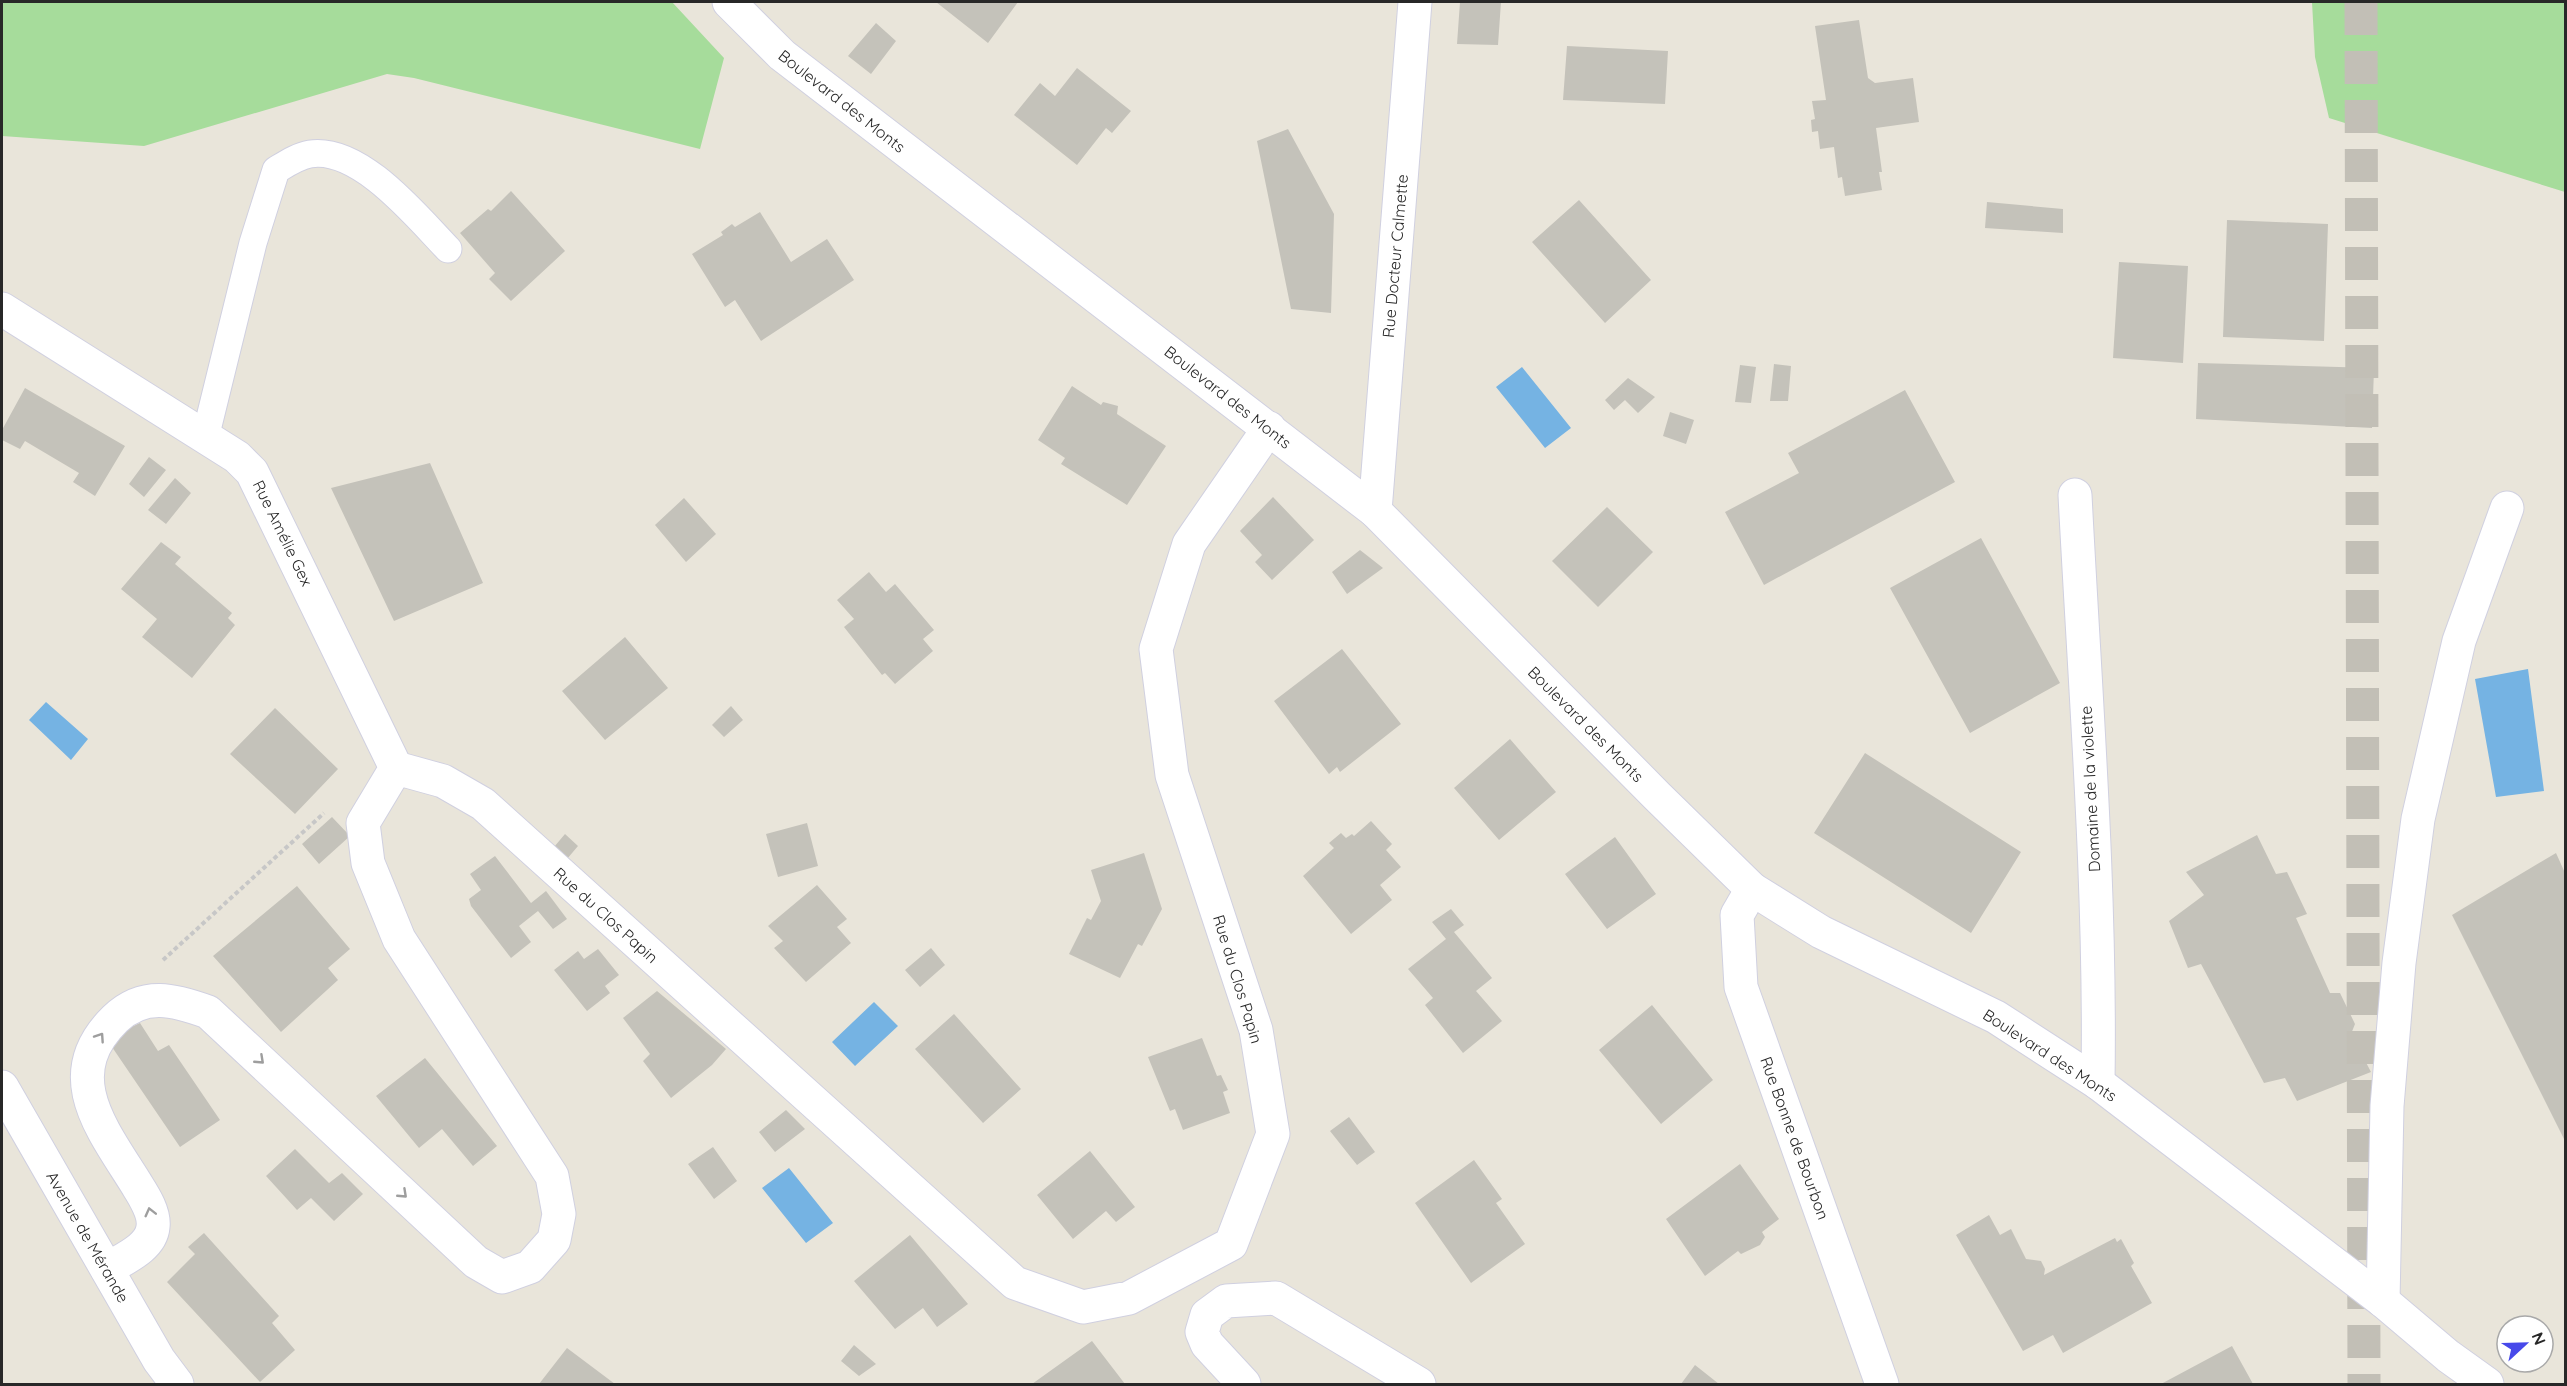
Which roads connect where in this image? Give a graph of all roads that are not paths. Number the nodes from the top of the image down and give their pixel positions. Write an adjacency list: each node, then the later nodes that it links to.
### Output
1 (729, 2): 5 (street, Boulevard des Monts)
2 (1415, 2): 9 (street, Rue Docteur Calmette)
3 (448, 249): 6 (lane)
4 (2, 309): 6 (street, Rue Amélie Gex)
5 (1269, 428): 9 (street, Boulevard des Monts); 15 (street, Rue du Clos Papin)
6 (205, 438): 10 (street, Rue Amélie Gex)
7 (2075, 495): 12 (street, Domaine de la violette)
8 (2507, 508): 17 (street)
9 (1375, 511): 11 (street, Boulevard des Monts)
10 (396, 768): 14 (street, one-way to 10); 15 (street, Rue du Clos Papin)
11 (1752, 889): 12 (street, Boulevard des Monts); 21 (street, Rue Bonne de Bourbon)
12 (2098, 1083): 17 (street, Boulevard des Monts)
13 (2, 1087): 14 (street, Avenue de Mérande)
14 (107, 1269): 18 (street, Avenue de Mérande)
15 (1174, 1274): 16 (street)
16 (1226, 1301): 19 (street); 20 (street)
17 (2384, 1301): 22 (street, Boulevard des Monts)
18 (177, 1384)
19 (1244, 1384)
20 (1419, 1384)
21 (1882, 1384)
22 (2487, 1384)

